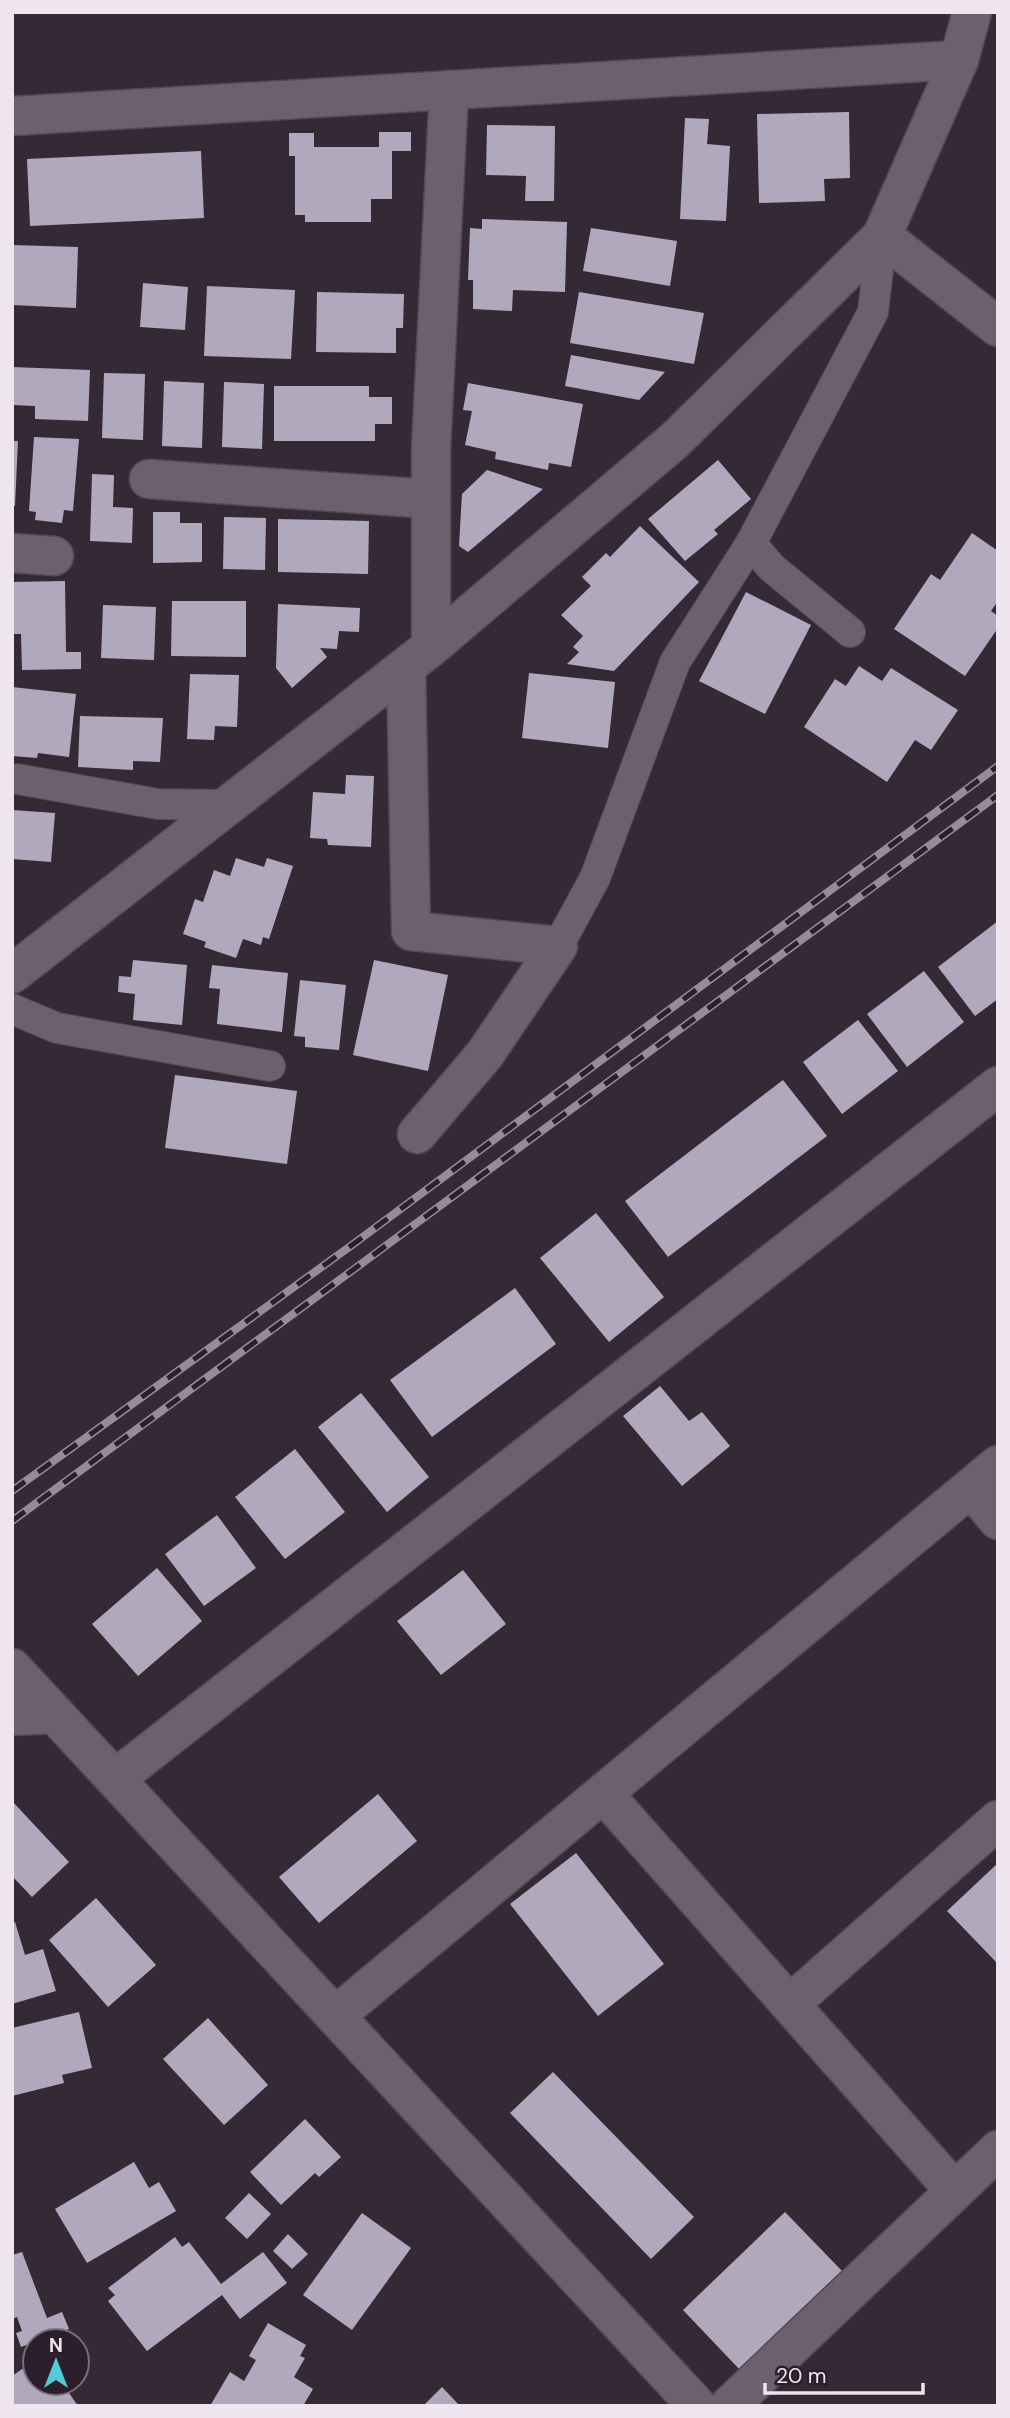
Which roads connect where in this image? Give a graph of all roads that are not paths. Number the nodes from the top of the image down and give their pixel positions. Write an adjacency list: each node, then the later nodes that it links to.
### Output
1 (972, 12): 2 (street)
2 (959, 60): 3 (street); 5 (street)
3 (449, 90): 4 (street); 8 (street)
4 (12, 116)
5 (882, 236): 6 (street); 9 (lane); 13 (street)
6 (998, 327)
7 (149, 479): 8 (street)
8 (431, 499): 13 (street)
9 (751, 543): 12 (lane); 16 (lane)
10 (12, 553): 11 (street)
11 (54, 556)
12 (850, 632)
13 (419, 657): 15 (street); 16 (street)
14 (17, 779): 15 (lane)
15 (227, 805): 17 (street)
16 (558, 946): 21 (street)
17 (12, 974)
18 (12, 1009): 19 (lane)
19 (270, 1066)
20 (998, 1086): 27 (street)
21 (417, 1134)
22 (984, 1477): 23 (street); 28 (street)
23 (998, 1520)
24 (12, 1668): 25 (street)
25 (55, 1714): 26 (street); 27 (street)
26 (12, 1716)
27 (115, 1779): 31 (street)
28 (603, 1793): 30 (street); 31 (street)
29 (998, 1820): 30 (street)
30 (790, 2004): 33 (street)
31 (335, 2016): 34 (street)
32 (998, 2150): 33 (street)
33 (954, 2190): 35 (street)
34 (697, 2406)
35 (729, 2406)

